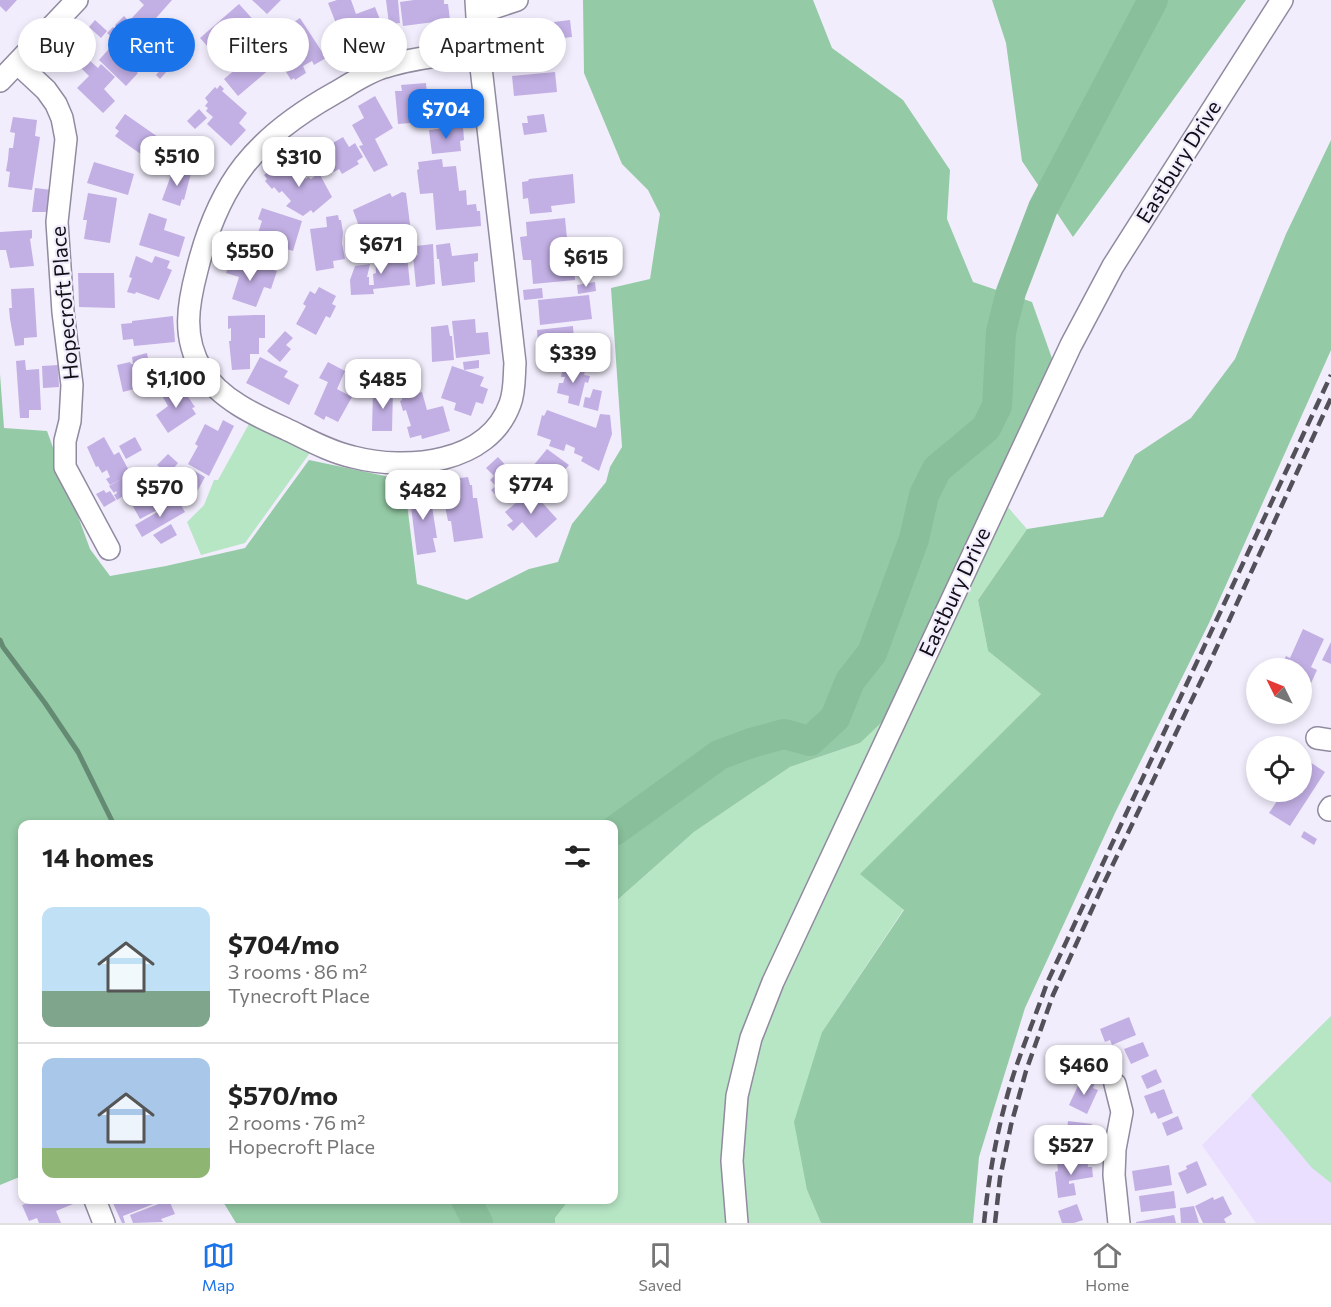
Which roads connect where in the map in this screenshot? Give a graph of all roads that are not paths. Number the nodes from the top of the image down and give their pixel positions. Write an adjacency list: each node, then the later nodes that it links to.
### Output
1 (77, 0): 6 (street)
2 (517, 0): 4 (street)
3 (1282, 0): 12 (street, Eastbury Drive)
4 (477, 7)
5 (479, 50): 5 (street)
6 (17, 63): 7 (street); 8 (street, Hopecroft Place)
7 (0, 81)
8 (109, 549)
9 (1115, 1084): 13 (street)
10 (97, 1204): 11 (street)
11 (104, 1223)
12 (737, 1223)
13 (1119, 1223)

